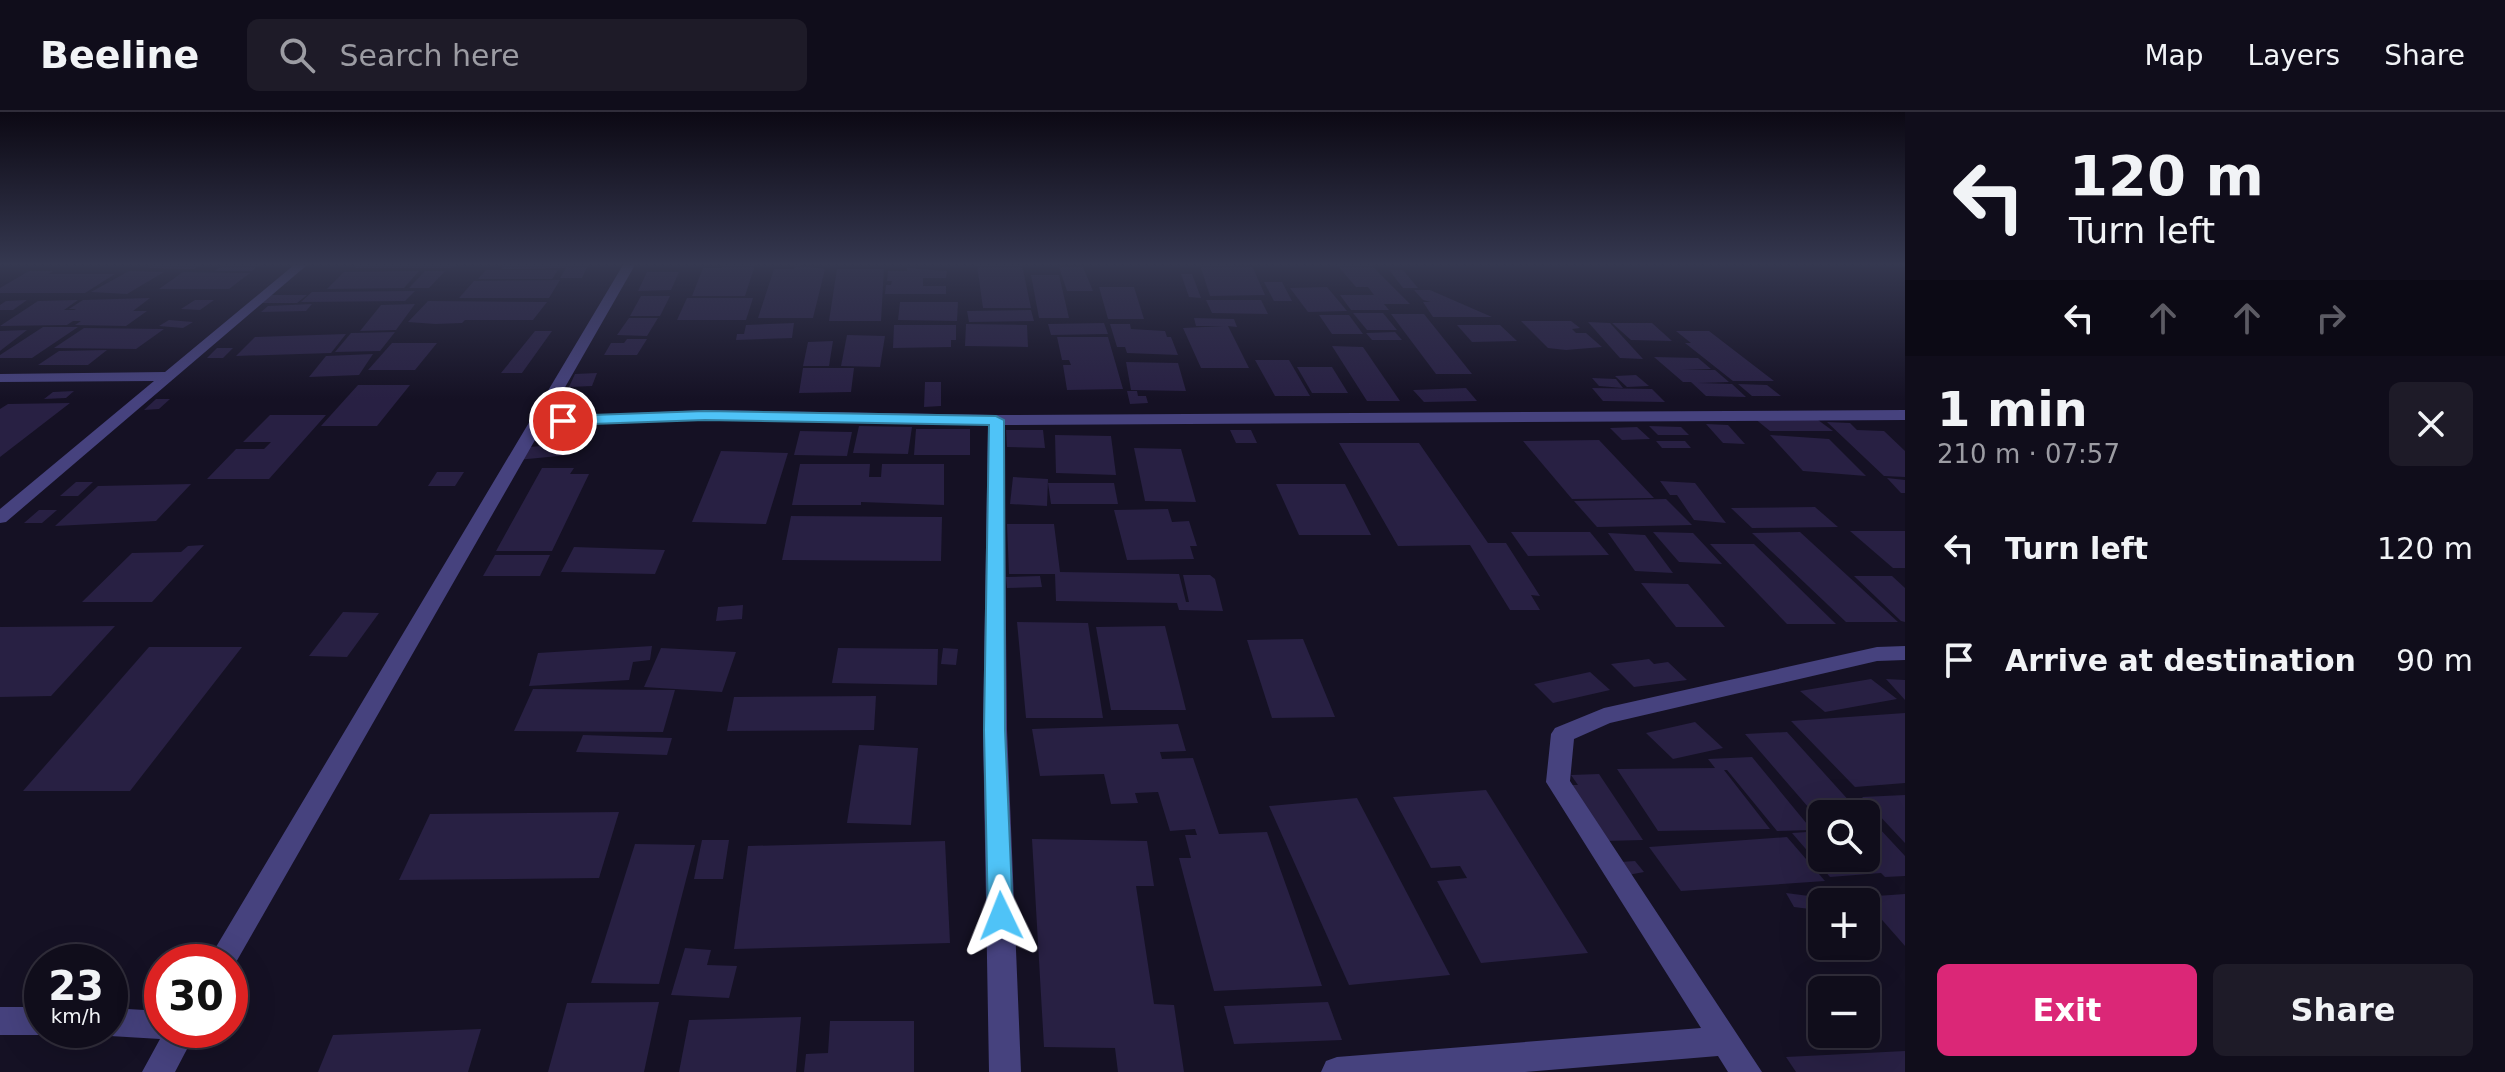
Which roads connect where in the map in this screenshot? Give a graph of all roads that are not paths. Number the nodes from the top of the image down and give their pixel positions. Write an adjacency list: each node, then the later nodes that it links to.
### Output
1 (246, 310): 3 (street)
2 (602, 310): 7 (street)
3 (165, 376): 4 (street); 8 (street)
4 (0, 378)
5 (1905, 415): 6 (street)
6 (996, 420): 7 (street); 16 (street)
7 (535, 422): 10 (street)
8 (0, 518)
9 (1905, 653): 13 (street)
10 (231, 944)
11 (0, 1021): 12 (street)
12 (24, 1021)
13 (1725, 1041): 17 (street); 18 (street)
14 (172, 1048): 15 (street)
15 (158, 1072)
16 (1005, 1072)
17 (1337, 1072)
18 (1746, 1072)

